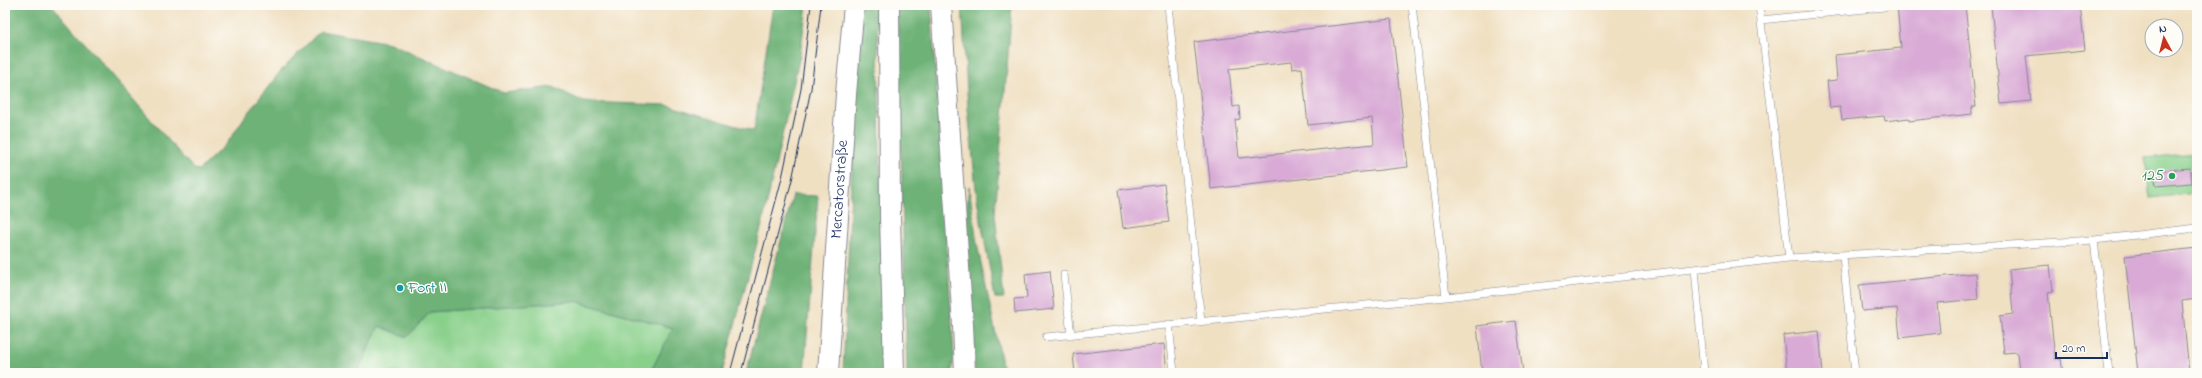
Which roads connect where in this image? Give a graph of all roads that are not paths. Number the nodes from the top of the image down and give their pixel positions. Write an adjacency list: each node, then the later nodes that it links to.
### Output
1 (854, 5): 20 (main road, Mercatorstraße)
2 (889, 5): 21 (main road)
3 (941, 5): 22 (main road)
4 (1168, 5): 16 (lane)
5 (1412, 5): 15 (lane)
6 (1759, 5): 8 (lane)
7 (1884, 7): 8 (lane)
8 (1760, 20): 12 (lane)
9 (2197, 228): 10 (lane)
10 (2094, 240): 11 (lane); 26 (lane)
11 (1843, 256): 12 (lane); 25 (lane)
12 (1789, 258): 13 (lane)
13 (1695, 269): 15 (lane); 24 (lane)
14 (1064, 275): 18 (lane)
15 (1446, 296): 16 (lane)
16 (1201, 321): 17 (lane)
17 (1169, 324): 18 (lane); 23 (lane)
18 (1070, 335): 19 (lane)
19 (1046, 337)
20 (828, 373)
21 (894, 373)
22 (965, 373)
23 (1174, 373)
24 (1704, 373)
25 (1855, 373)
26 (2109, 373)

